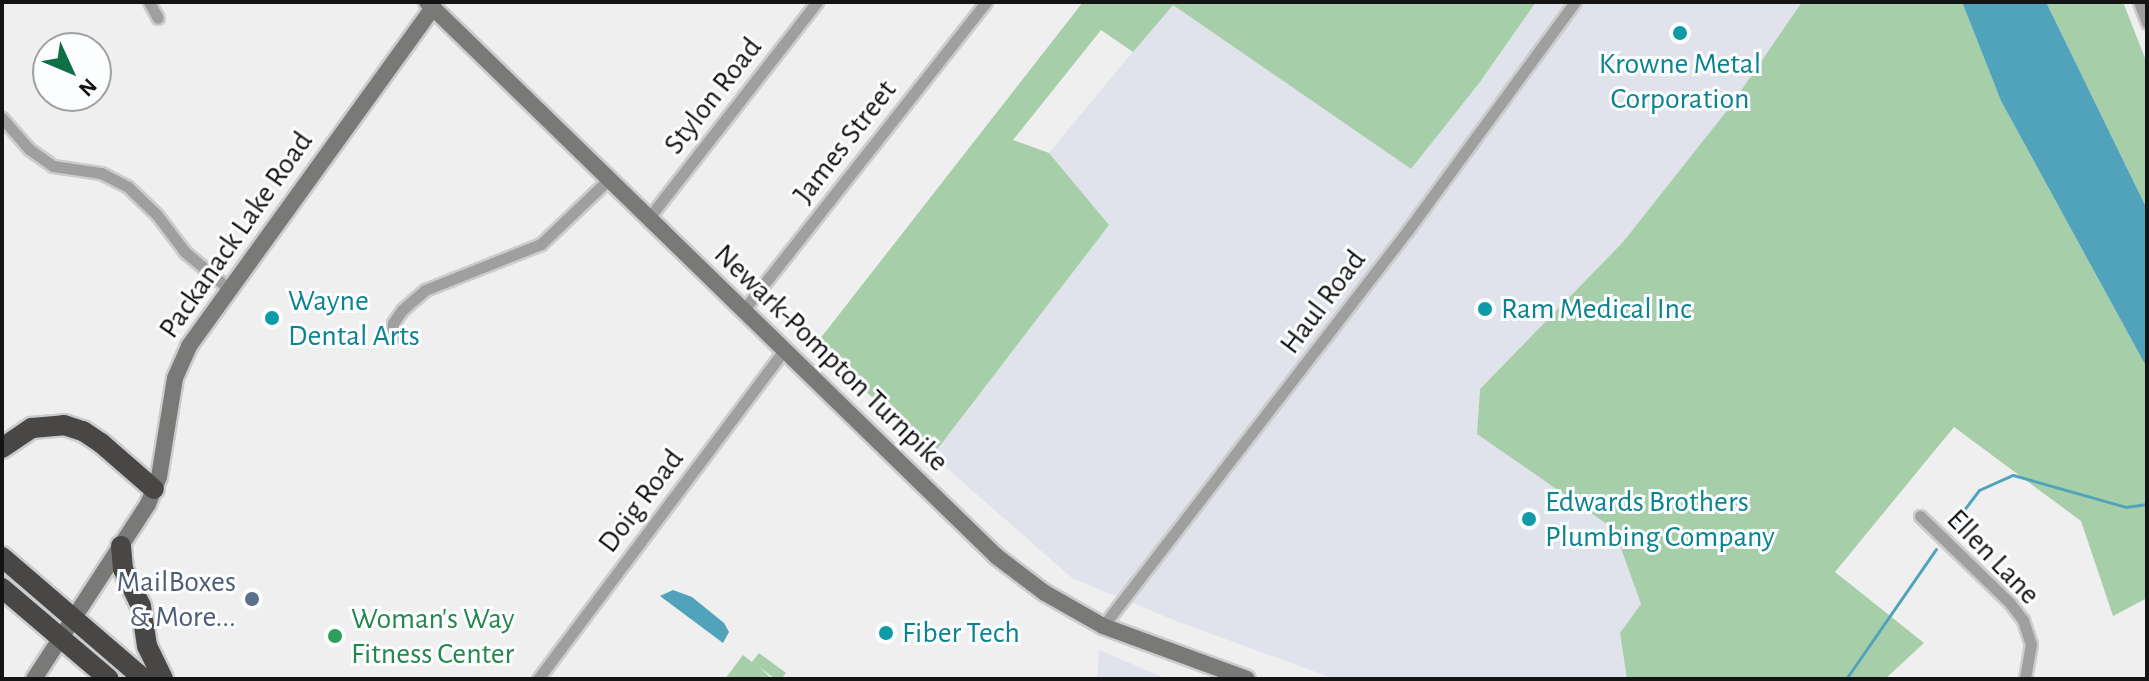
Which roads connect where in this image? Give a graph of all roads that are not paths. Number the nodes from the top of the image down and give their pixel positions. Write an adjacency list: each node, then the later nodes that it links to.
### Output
1 (149, 2): 7 (street)
2 (817, 2): 11 (street, Stylon Road)
3 (986, 2): 13 (street, James Street)
4 (1575, 2): 23 (street, Haul Road)
5 (2139, 2): 8 (street)
6 (430, 5): 10 (main road, Newark-Pompton Turnpike); 12 (main road, Packanack Lake Road)
7 (158, 18)
8 (2147, 23)
9 (2, 118): 12 (street)
10 (608, 180): 11 (main road, Newark-Pompton Turnpike); 14 (street)
11 (648, 219): 13 (main road, Newark-Pompton Turnpike)
12 (229, 289): 17 (main road, Packanack Lake Road)
13 (742, 312): 15 (main road, Newark-Pompton Turnpike)
14 (391, 338)
15 (783, 351): 23 (main road, Newark-Pompton Turnpike); 29 (street, Doig Road)
16 (2, 448): 17 (highway)
17 (154, 489): 19 (main road, Packanack Lake Road)
18 (1920, 516): 31 (street, Ellen Lane)
19 (121, 546): 22 (main road, Packanack Lake Road); 28 (highway)
20 (5, 556): 22 (highway)
21 (2, 588): 24 (highway)
22 (72, 618): 24 (main road, Packanack Lake Road); 27 (highway)
23 (1103, 626): 30 (main road, Newark-Pompton Turnpike)
24 (59, 637): 25 (main road, Packanack Lake Road); 26 (highway)
25 (34, 679)
26 (109, 679)
27 (144, 679)
28 (163, 679)
29 (538, 679)
30 (1247, 679)
31 (2025, 679)

